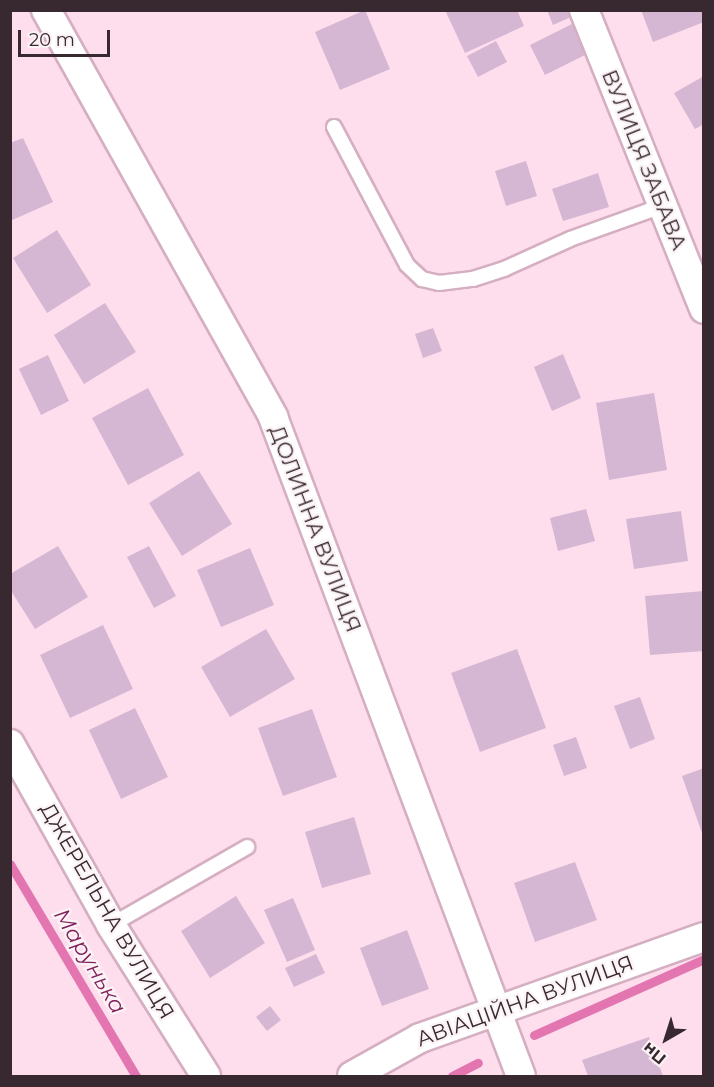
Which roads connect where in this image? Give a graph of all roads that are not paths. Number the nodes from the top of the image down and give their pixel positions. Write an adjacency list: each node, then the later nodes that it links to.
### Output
1 (46, 10): 10 (street, ДОЛИННА ВУЛИЦЯ)
2 (584, 10): 4 (street, ВУЛИЦЯ ЗАБАВА)
3 (334, 127): 4 (lane)
4 (662, 206): 5 (street, ВУЛИЦЯ ЗАБАВА)
5 (704, 309)
6 (10, 744): 8 (street, ДЖЕРЕЛЬНА ВУЛИЦЯ)
7 (247, 847): 8 (lane)
8 (111, 925): 11 (street, ДЖЕРЕЛЬНА ВУЛИЦЯ)
9 (704, 937): 10 (street, АВІАЦІЙНА ВУЛИЦЯ)
10 (495, 1010): 12 (street, АВІАЦІЙНА ВУЛИЦЯ); 13 (street, ДОЛИННА ВУЛИЦЯ)
11 (206, 1077)
12 (352, 1077)
13 (521, 1077)

